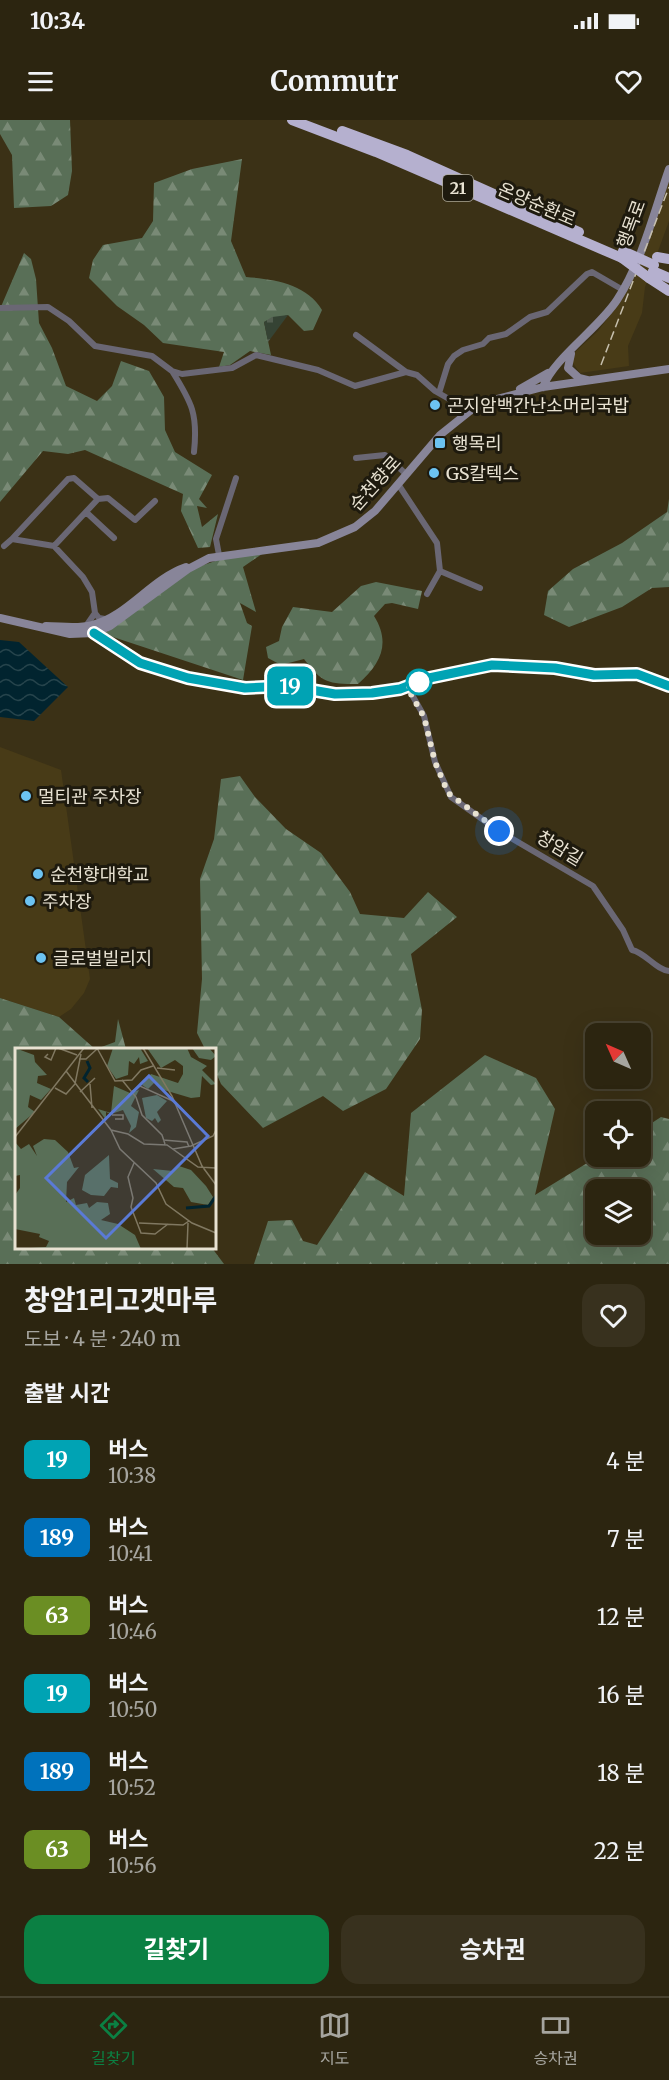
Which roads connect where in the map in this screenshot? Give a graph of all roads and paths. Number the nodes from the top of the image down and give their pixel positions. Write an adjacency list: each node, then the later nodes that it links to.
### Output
1 (292, 120): 4 (highway, 온양순환로 / 21)
2 (312, 120): 4 (highway, 온양순환로 / 21)
3 (669, 169): 9 (main road, 행목로)
4 (622, 255): 6 (highway, bridge); 6 (highway, bridge)
5 (669, 259): 6 (highway)
6 (653, 268): 7 (highway); 8 (highway); 10 (highway)
7 (669, 271)
8 (669, 278)
9 (623, 290): 13 (main road, 행목로); 20 (street)
10 (669, 291)
11 (0, 308): 16 (street)
12 (356, 335): 17 (street)
13 (572, 351): 14 (main road, 행목로); 18 (main road)
14 (560, 363): 19 (main road, 행목로); 21 (main road)
15 (669, 369): 18 (main road, 순천향로)
16 (172, 371): 17 (street); 23 (street)
17 (406, 372): 20 (street)
18 (590, 381): 19 (main road, 순천향로)
19 (543, 387): 21 (main road, 순천향로)
20 (439, 393): 22 (street)
21 (507, 394): 22 (main road, 순천향로)
22 (470, 411): 25 (main road, 순천향로)
23 (194, 453)
24 (356, 458): 25 (street)
25 (406, 474): 27 (main road, 순천향로)
26 (236, 478): 35 (street)
27 (398, 484): 35 (main road, 순천향로); 37 (street)
28 (98, 499): 29 (street); 30 (street); 32 (street)
29 (155, 501)
30 (86, 512): 31 (street); 34 (street)
31 (114, 538)
32 (12, 539): 33 (street); 34 (street)
33 (4, 546)
34 (54, 546): 40 (street)
35 (219, 555): 36 (main road, 순천향로)
36 (198, 563): 41 (main road); 45 (main road, 순천향로)
37 (440, 571): 38 (street); 39 (street)
38 (480, 588)
39 (427, 594)
40 (95, 613): 41 (street); 44 (street)
41 (111, 617): 44 (main road)
42 (0, 618): 43 (main road, 순천향로)
43 (32, 626): 44 (main road); 45 (main road, 순천향로)
44 (83, 627)
45 (94, 633): 47 (street)
46 (669, 686): 47 (street)
47 (407, 687): 48 (street, 창암길)
48 (669, 971)

